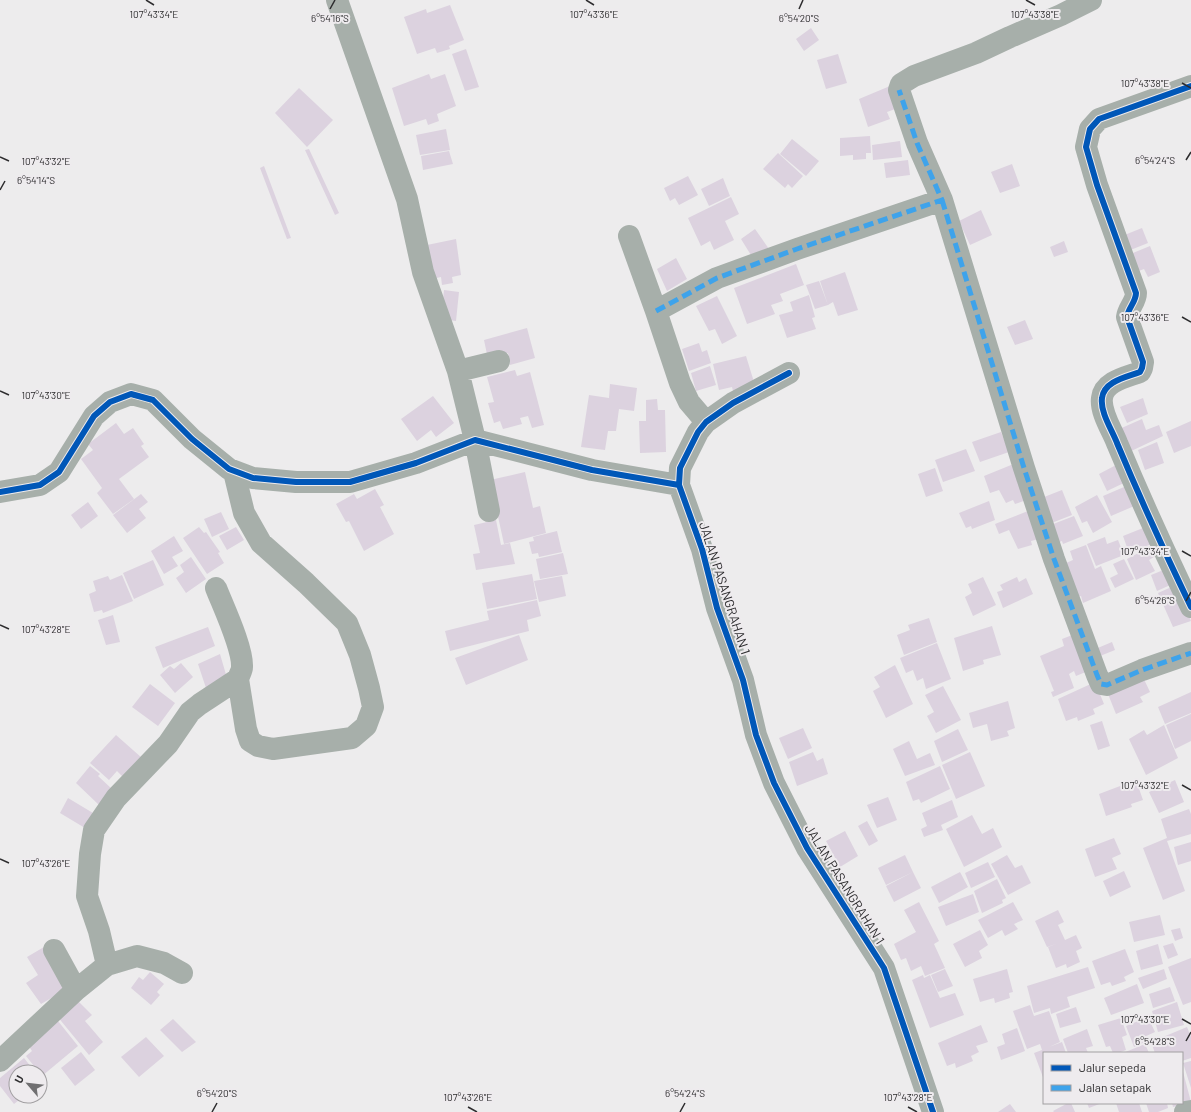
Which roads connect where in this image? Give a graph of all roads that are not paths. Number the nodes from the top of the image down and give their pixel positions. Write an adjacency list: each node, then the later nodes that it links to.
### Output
1 (338, 0): 8 (street)
2 (1091, 0): 4 (street)
3 (1191, 86): 17 (street)
4 (942, 200): 6 (street); 18 (street)
5 (629, 236): 6 (street)
6 (656, 311): 10 (street)
7 (499, 361): 8 (street)
8 (458, 371): 11 (street)
9 (789, 373): 10 (street)
10 (706, 422): 13 (street)
11 (475, 440): 12 (street); 13 (street); 15 (street)
12 (244, 475): 14 (street); 19 (street)
13 (679, 485): 26 (street, JALAN PASANGRAHAN 1)
14 (0, 492)
15 (489, 511)
16 (216, 588): 19 (street)
17 (1191, 606)
18 (1191, 653)
19 (238, 679): 21 (street)
20 (54, 950): 23 (street)
21 (107, 965): 22 (street); 23 (street)
22 (182, 973)
23 (76, 990): 24 (street)
24 (0, 1061)
25 (1191, 1110): 27 (street)
26 (933, 1112)
27 (1185, 1112)

